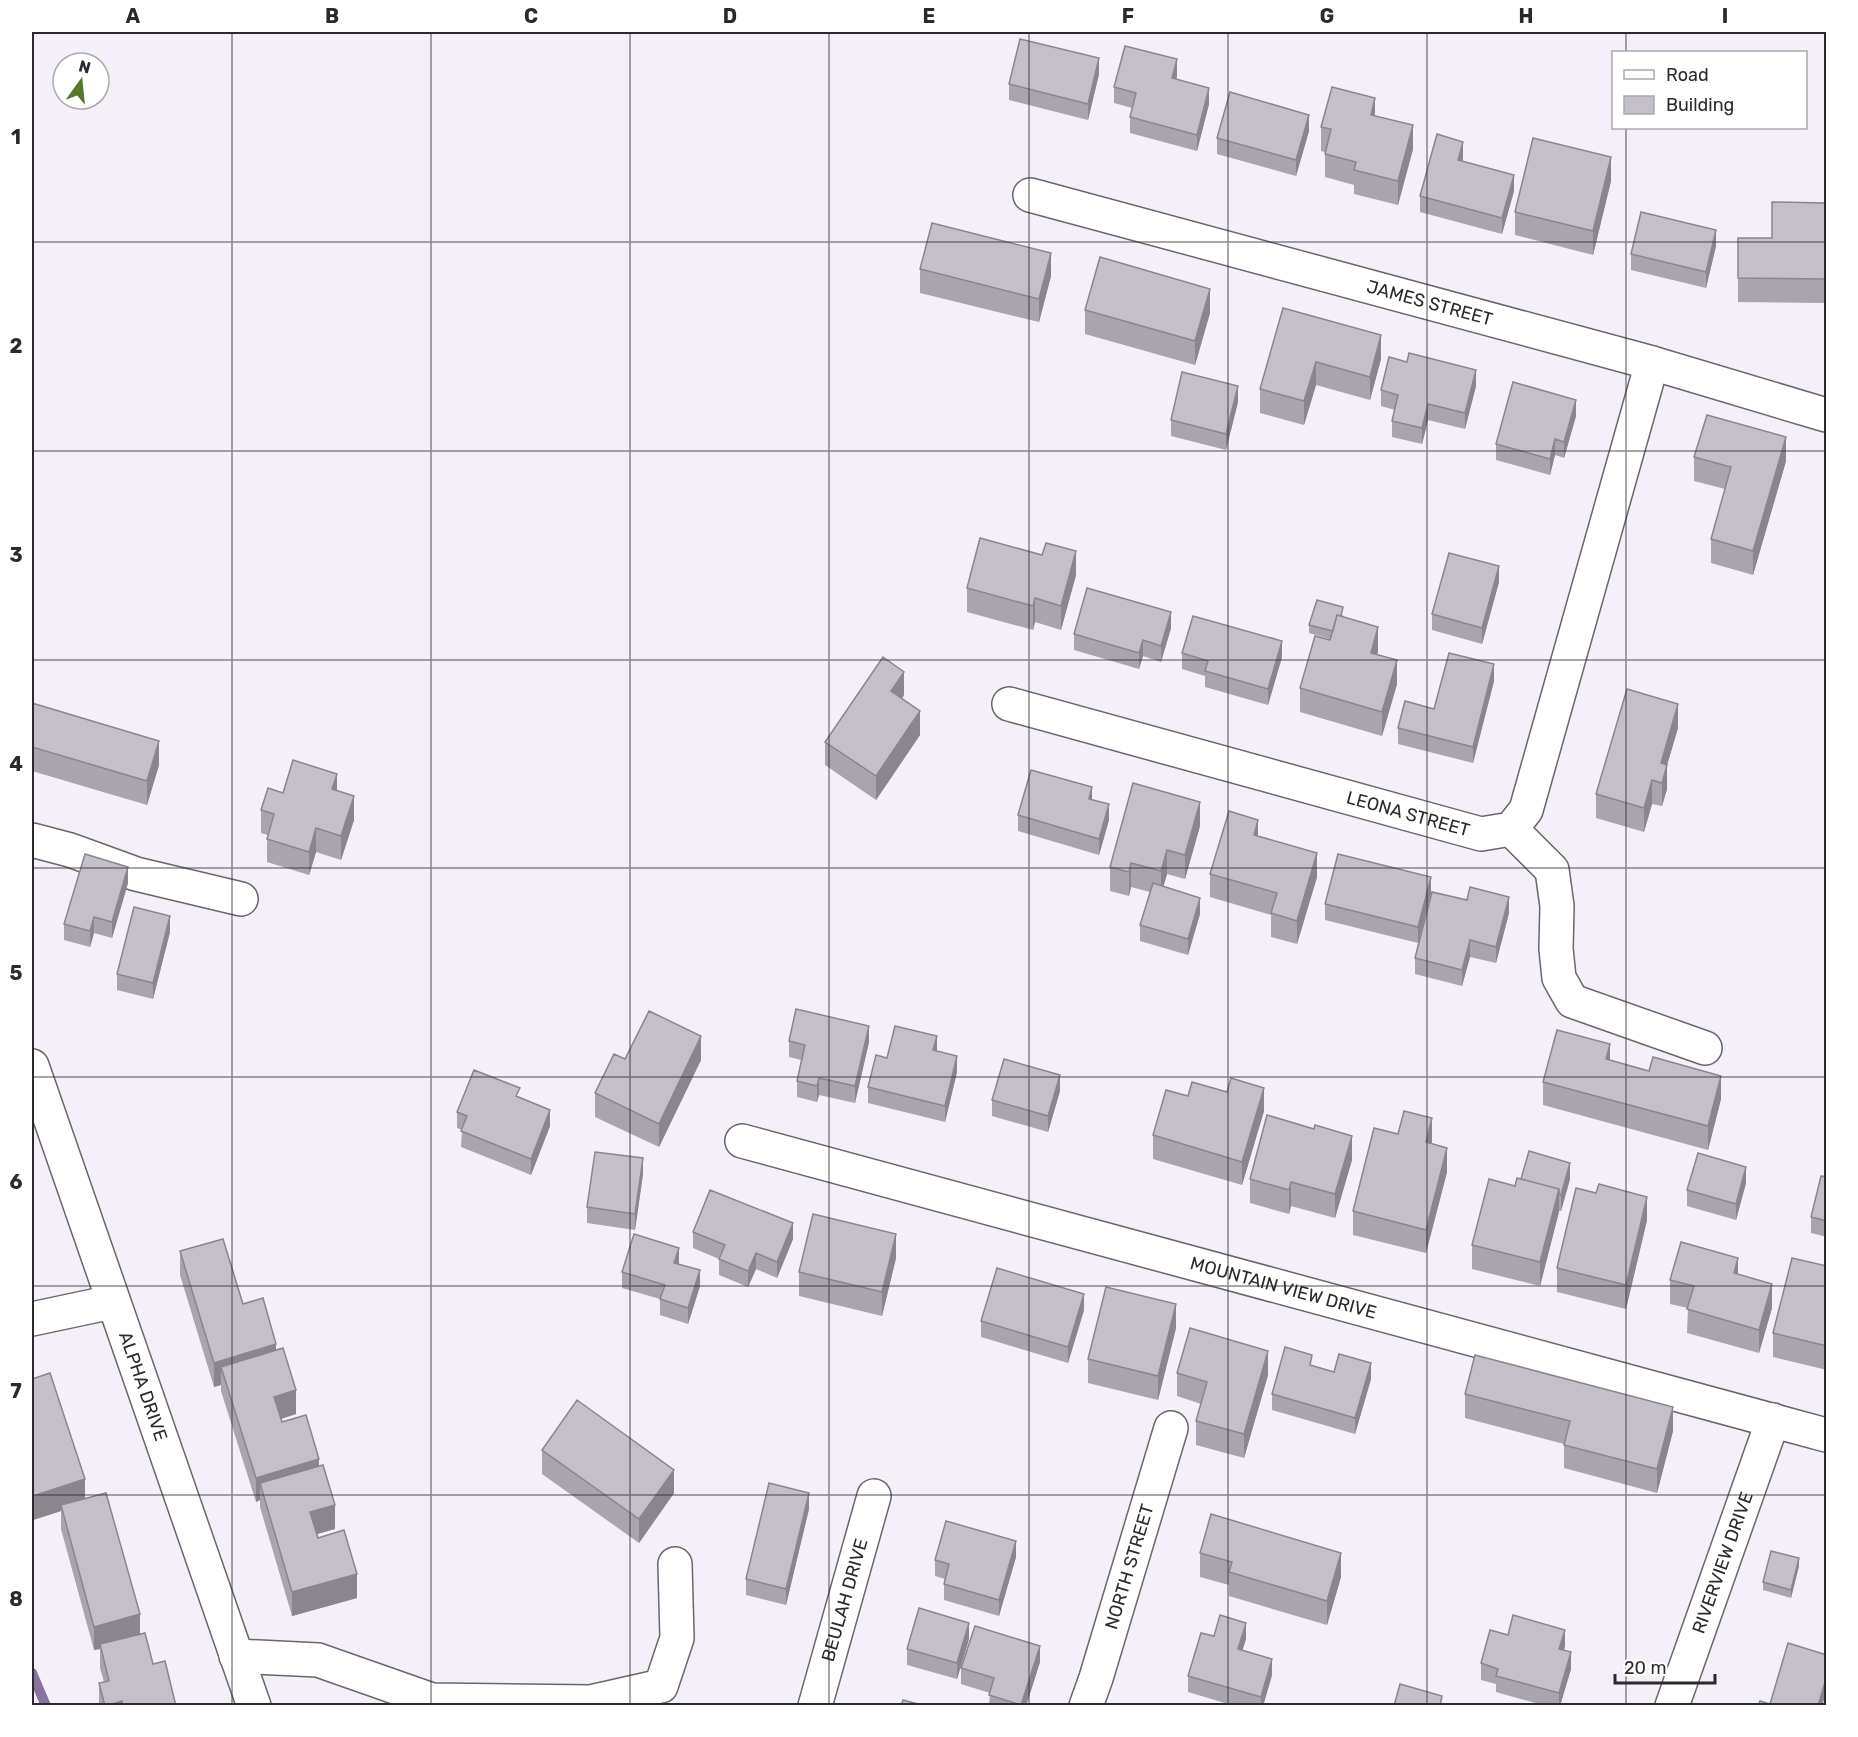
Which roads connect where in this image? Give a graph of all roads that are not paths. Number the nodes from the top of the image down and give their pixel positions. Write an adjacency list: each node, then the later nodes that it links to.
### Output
1 (1030, 195): 2 (street, JAMES STREET)
2 (1652, 363): 3 (street, JAMES STREET); 5 (street)
3 (1827, 415)
4 (1009, 704): 5 (street, LEONA STREET)
5 (1511, 829): 8 (street)
6 (32, 840): 7 (street)
7 (242, 899)
8 (1705, 1048)
9 (32, 1066): 11 (street, ALPHA DRIVE)
10 (742, 1141): 13 (street, MOUNTAIN VIEW DRIVE)
11 (112, 1302): 12 (street); 18 (street, ALPHA DRIVE)
12 (32, 1320)
13 (1773, 1420): 15 (street, MOUNTAIN VIEW DRIVE); 22 (street, RIVERVIEW DRIVE)
14 (1171, 1428): 21 (street, NORTH STREET)
15 (1827, 1435)
16 (874, 1496): 20 (street, BEULAH DRIVE)
17 (675, 1564): 18 (street)
18 (236, 1656): 19 (street, ALPHA DRIVE)
19 (254, 1706)
20 (815, 1706)
21 (1086, 1706)
22 (1672, 1706)

